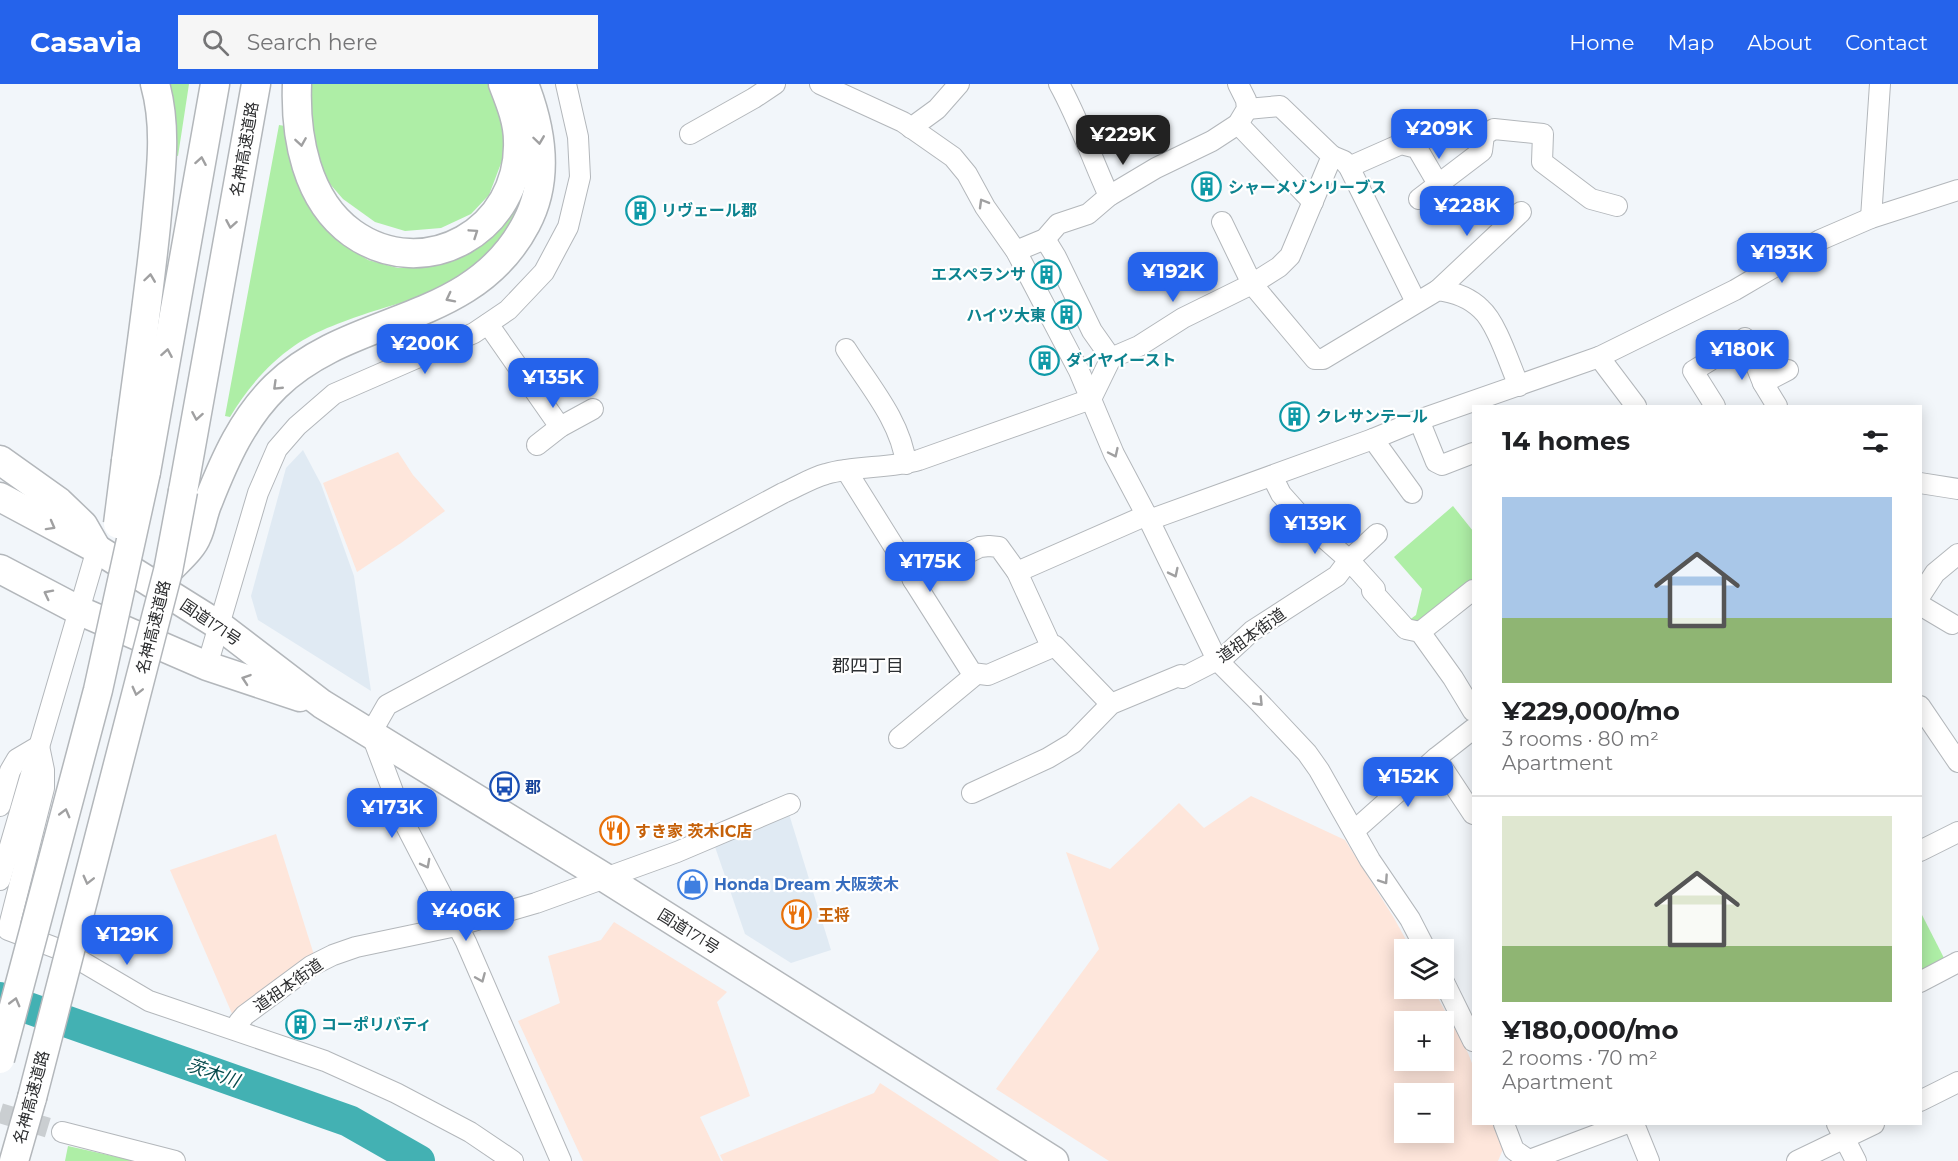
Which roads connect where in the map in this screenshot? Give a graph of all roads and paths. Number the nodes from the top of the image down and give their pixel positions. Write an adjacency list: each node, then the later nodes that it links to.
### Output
1 (155, 84): 56 (highway, one-way to 1)
2 (215, 84): 56 (highway, one-way to 2)
3 (256, 84): 63 (highway, 名神高速道路, one-way to 63)
4 (297, 84): 5 (highway, one-way to 5)
5 (503, 84)
6 (524, 84): 63 (highway, one-way to 63)
7 (567, 84): 33 (street)
8 (775, 84): 16 (street)
9 (820, 84): 15 (street)
10 (959, 84): 15 (street)
11 (1059, 84): 21 (street)
12 (1238, 84): 14 (street)
13 (1880, 84): 26 (street)
14 (1242, 116): 17 (street); 21 (street); 23 (street)
15 (911, 128): 29 (street, one-way to 15)
16 (690, 134)
17 (1332, 156): 18 (street); 23 (street)
18 (1349, 167): 19 (street); 32 (street)
19 (1438, 184): 22 (street); 24 (street)
20 (1958, 190): 26 (street)
21 (1109, 196): 28 (street)
22 (1419, 199)
23 (1313, 202): 30 (street)
24 (1617, 206)
25 (1521, 212): 31 (street)
26 (1871, 218): 36 (street)
27 (1222, 222): 30 (street)
28 (1045, 239): 29 (street); 37 (street)
29 (1016, 251): 42 (street)
30 (1252, 284): 32 (street); 37 (street)
31 (1438, 290): 32 (street); 41 (street)
32 (1416, 302)
33 (488, 324): 50 (street); 77 (street)
34 (1745, 338): 40 (street)
35 (846, 349): 55 (street)
36 (1599, 357): 41 (street); 44 (street)
37 (1111, 358): 42 (street)
38 (1714, 358): 45 (street)
39 (1788, 370): 40 (street)
40 (1763, 383): 46 (street)
41 (1515, 394): 43 (street)
42 (1091, 399): 55 (street); 64 (street, one-way to 64)
43 (1474, 405)
44 (1635, 405)
45 (1714, 405)
46 (1776, 405)
47 (1472, 406): 49 (street)
48 (593, 409): 50 (street)
49 (1419, 420): 51 (street); 53 (street)
50 (560, 427): 52 (street)
51 (1373, 439): 58 (street); 61 (street)
52 (537, 445)
53 (1472, 453)
54 (0, 460): 66 (highway)
55 (906, 464): 57 (street)
56 (136, 467): 109 (highway, one-way to 56, bridge)
57 (846, 470): 71 (street); 88 (street)
58 (1272, 476): 64 (street); 68 (street)
59 (1922, 483): 60 (street)
60 (1958, 489)
61 (1412, 493)
62 (0, 497): 66 (highway, 国道171号, one-way to 66)
63 (195, 497): 119 (highway, 名神高速道路, one-way to 119, bridge)
64 (1148, 517): 70 (street); 80 (street, one-way to 80)
65 (1377, 534): 68 (street, 道祖本街道)
66 (96, 549): 75 (street); 77 (highway, 国道171号)
67 (1958, 554): 73 (street)
68 (1349, 560): 78 (street); 80 (street, 道祖本街道)
69 (0, 569): 75 (highway, 国道171号, one-way to 69)
70 (1017, 572): 71 (street); 79 (street)
71 (913, 580): 82 (street)
72 (1472, 591): 78 (street)
73 (1922, 593)
74 (1922, 606): 76 (street)
75 (80, 611): 81 (highway, 国道171号); 90 (street)
76 (1952, 624)
77 (220, 626): 81 (street); 83 (highway, 国道171号)
78 (1420, 632): 85 (street)
79 (1051, 646): 82 (street); 84 (street)
80 (1217, 660): 84 (street, 道祖本街道); 97 (street, one-way to 97)
81 (207, 666): 83 (highway, 国道171号, one-way to 81)
82 (975, 675): 89 (street)
83 (322, 704): 88 (highway, 国道171号)
84 (1111, 704): 93 (street, 道祖本街道)
85 (1472, 709)
86 (1923, 716): 92 (street)
87 (1472, 730): 91 (street)
88 (371, 733): 100 (highway, 国道171号); 102 (street, one-way to 102)
89 (899, 738)
90 (39, 746): 95 (street); 101 (street); 107 (street)
91 (1436, 758): 96 (street); 97 (street)
92 (1958, 762)
93 (972, 793)
94 (790, 804): 100 (street, 道祖本街道)
95 (0, 806)
96 (1472, 812)
97 (1355, 830): 103 (street, one-way to 103)
98 (1958, 832): 99 (street)
99 (1922, 850)
100 (607, 879): 102 (street, 道祖本街道); 122 (highway, 国道171号)
101 (0, 880)
102 (456, 926): 107 (street, 道祖本街道); 121 (street, one-way to 121)
103 (1420, 939)
104 (1958, 962): 105 (street)
105 (1922, 981)
106 (1452, 999): 108 (street)
107 (236, 1030): 120 (street)
108 (1472, 1039)
109 (0, 1059)
110 (1958, 1082): 111 (street)
111 (1922, 1100)
112 (1504, 1125): 123 (street)
113 (1634, 1125): 124 (street)
114 (1869, 1125): 116 (street)
115 (1613, 1126): 123 (street)
116 (1841, 1131): 125 (street); 126 (street)
117 (62, 1132): 118 (street)
118 (171, 1160)
119 (14, 1161)
120 (513, 1161)
121 (561, 1161)
122 (1054, 1161)
123 (1528, 1161)
124 (1649, 1161)
125 (1797, 1161)
126 (1856, 1161)

